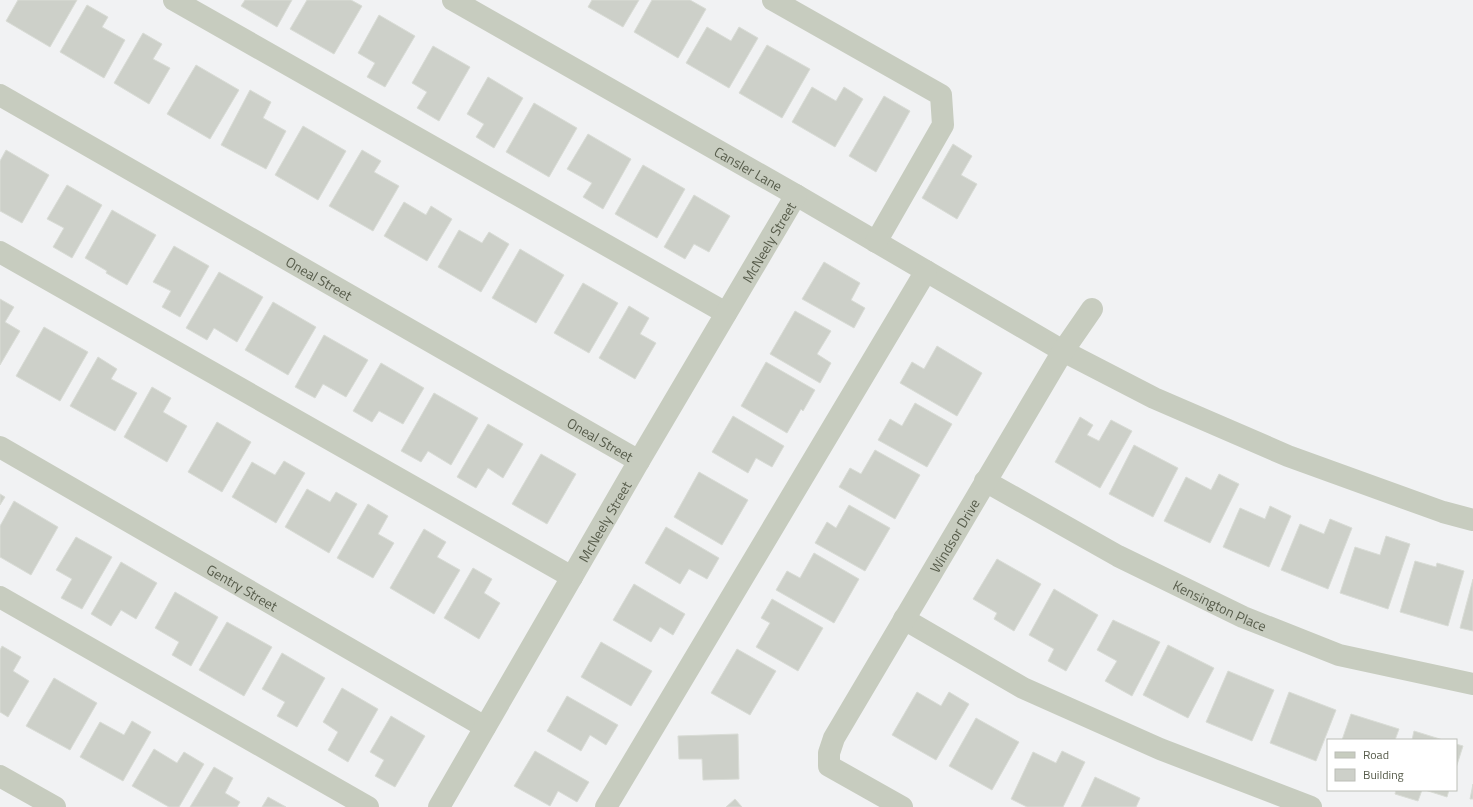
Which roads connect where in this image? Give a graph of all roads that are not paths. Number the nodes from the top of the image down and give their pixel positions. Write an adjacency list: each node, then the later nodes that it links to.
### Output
1 (174, 0): 10 (street)
2 (453, 0): 5 (street, Cansler Lane)
3 (773, 0): 6 (street)
4 (0, 95): 13 (street, Oneal Street)
5 (796, 195): 6 (street, Cansler Lane); 10 (street, McNeely Street)
6 (876, 242): 8 (street, Cansler Lane)
7 (0, 252): 16 (street)
8 (926, 271): 11 (street, Cansler Lane); 25 (street)
9 (1092, 309): 11 (street, Windsor Drive)
10 (726, 312): 13 (street, McNeely Street)
11 (1062, 351): 14 (street, Windsor Drive); 15 (street, Cansler Lane)
12 (0, 447): 20 (street, Gentry Street)
13 (639, 461): 16 (street, McNeely Street)
14 (985, 481): 18 (street, Windsor Drive); 19 (street, Kensington Place)
15 (1473, 520)
16 (572, 577): 20 (street, McNeely Street)
17 (0, 597): 23 (street)
18 (904, 619): 26 (street, Windsor Drive); 27 (street)
19 (1473, 684)
20 (485, 727): 24 (street, McNeely Street)
21 (0, 776): 22 (street)
22 (55, 807)
23 (368, 807)
24 (439, 807)
25 (606, 807)
26 (902, 807)
27 (1311, 807)

